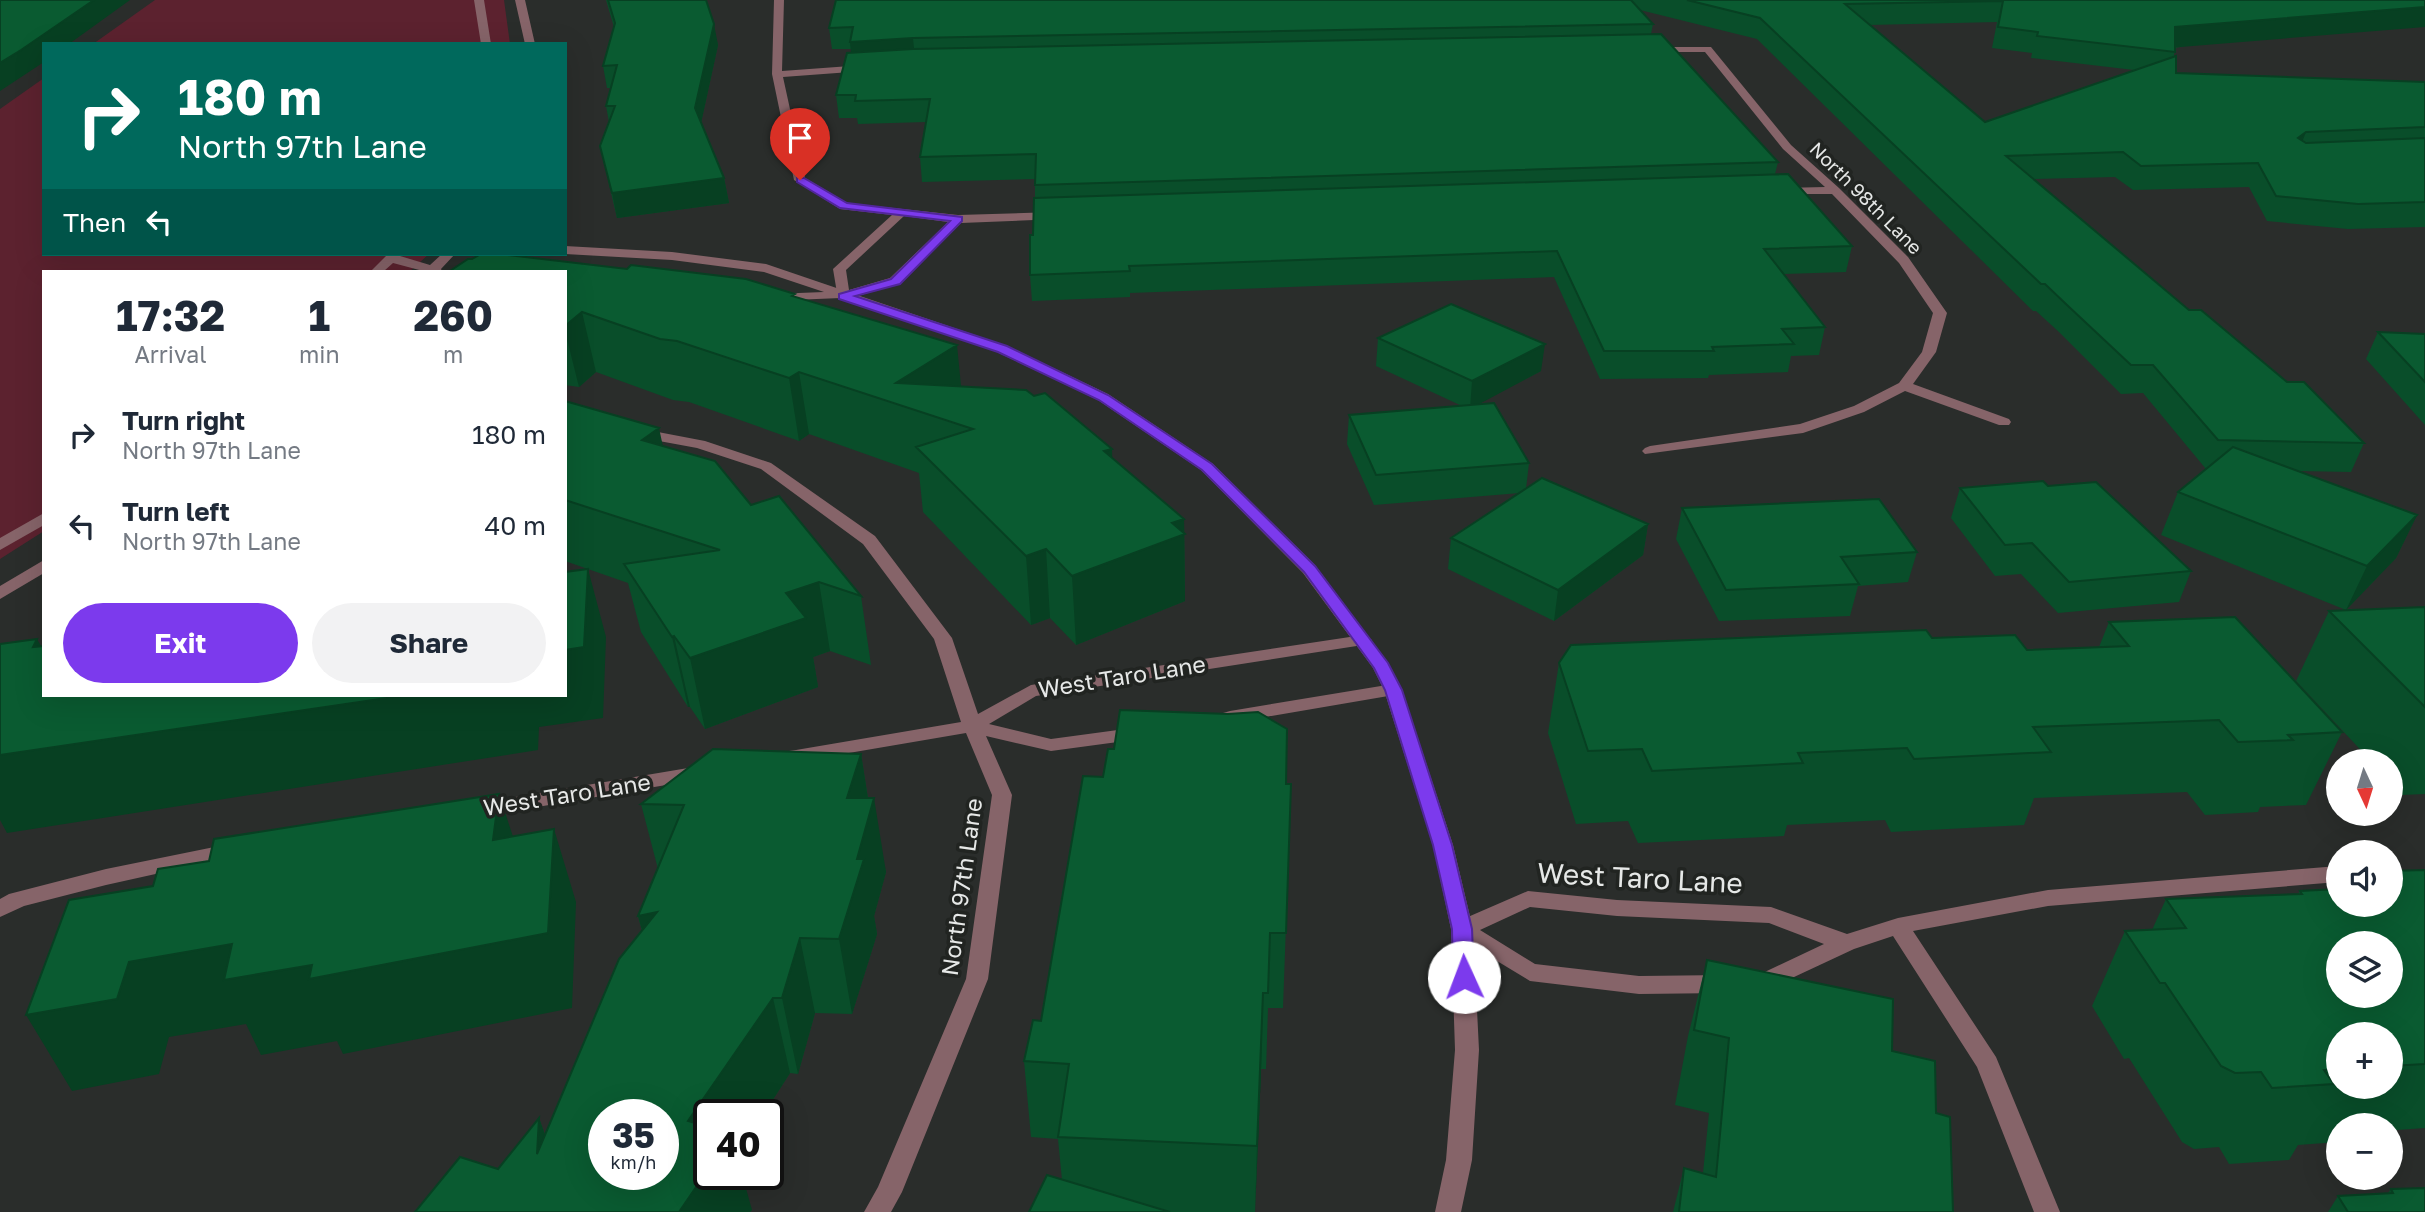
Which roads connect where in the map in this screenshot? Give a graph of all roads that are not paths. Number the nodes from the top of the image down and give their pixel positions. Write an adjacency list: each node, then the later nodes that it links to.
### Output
1 (479, 0): 4 (street)
2 (520, 0): 5 (street)
3 (779, 0): 8 (street)
4 (486, 42)
5 (530, 42)
6 (1646, 49): 9 (street, North 98th Lane)
7 (874, 68): 8 (street)
8 (777, 74): 11 (street)
9 (1835, 190): 10 (street); 22 (street, North 98th Lane)
10 (1765, 192)
11 (902, 212): 13 (street); 21 (street)
12 (1069, 215): 13 (street)
13 (958, 219): 21 (street)
14 (567, 250): 21 (street)
15 (393, 256): 17 (street); 18 (street)
16 (447, 256): 19 (street)
17 (378, 270)
18 (430, 270)
19 (434, 270)
20 (760, 296): 21 (street)
21 (843, 296): 30 (street)
22 (1904, 386): 23 (street); 25 (street, North 98th Lane)
23 (2004, 422)
24 (619, 430): 33 (street, North 97th Lane)
25 (1650, 451)
26 (42, 519): 27 (street)
27 (0, 545)
28 (42, 566): 29 (street)
29 (0, 594)
30 (1363, 640): 31 (street); 33 (street, West Taro Lane)
31 (1393, 690): 32 (street); 42 (street)
32 (1209, 722)
33 (972, 726): 34 (street, West Taro Lane); 35 (street, West Taro Lane); 44 (street, North 97th Lane)
34 (1158, 730)
35 (782, 759)
36 (713, 771): 37 (street, West Taro Lane)
37 (458, 813)
38 (260, 845): 40 (street)
39 (2326, 875): 41 (street)
40 (0, 909)
41 (1898, 926): 43 (street); 46 (street)
42 (1462, 929): 43 (street, West Taro Lane); 43 (street); 45 (street)
43 (1846, 943)
44 (877, 1212)
45 (1448, 1212)
46 (2047, 1212)

